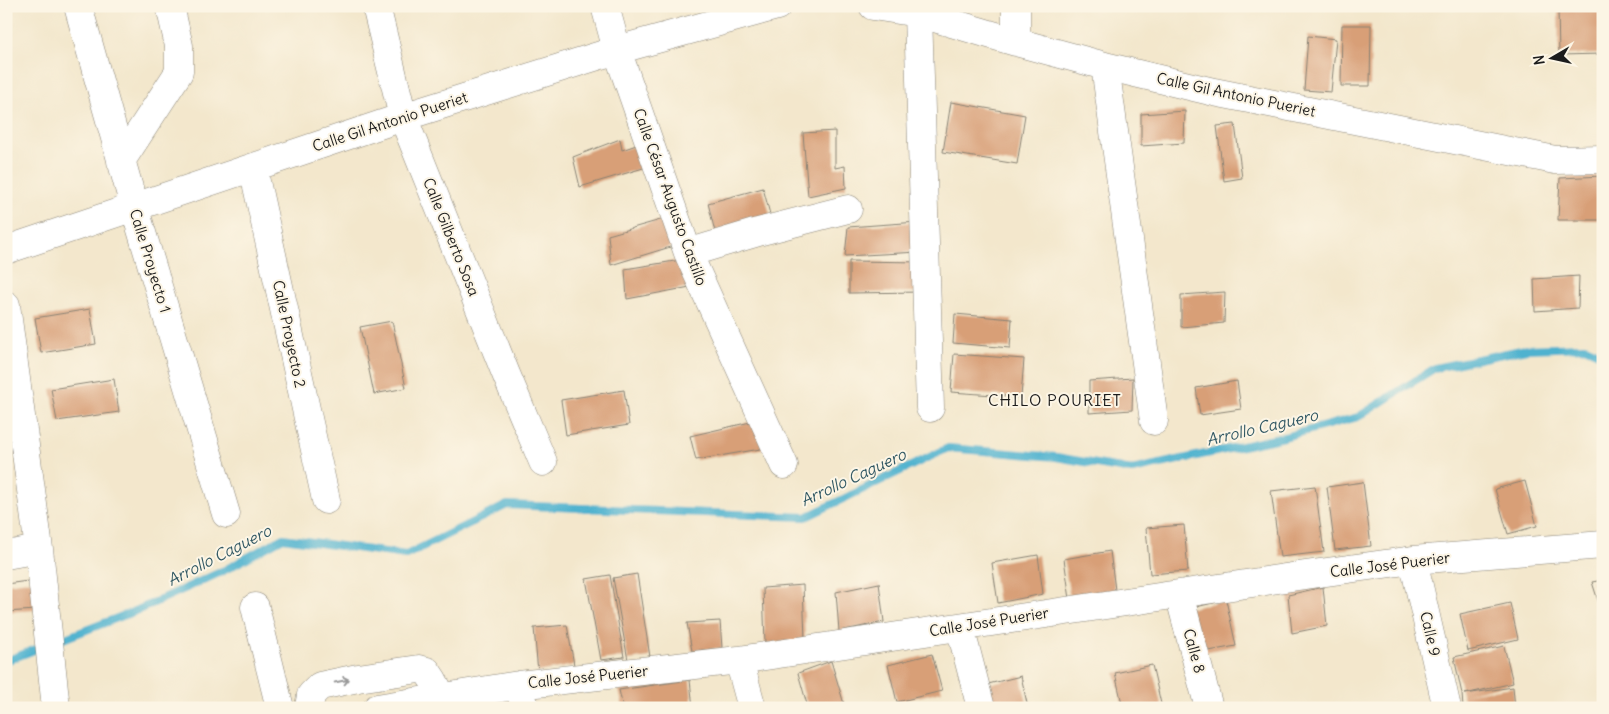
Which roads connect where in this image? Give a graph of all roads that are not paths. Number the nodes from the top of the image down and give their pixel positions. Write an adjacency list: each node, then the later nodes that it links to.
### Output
1 (78, 6): 14 (street, Calle Proyecto 1)
2 (170, 6): 14 (street)
3 (376, 6): 12 (street, Calle Gilberto Sosa)
4 (605, 6): 10 (street, Calle César Augusto Castillo)
5 (777, 6): 10 (street, Calle Gil Antonio Pueriet)
6 (873, 6): 8 (street, Calle Gil Antonio Pueriet)
7 (1016, 6): 9 (street)
8 (918, 13): 9 (street, Calle Gil Antonio Pueriet); 21 (street)
9 (1016, 42): 11 (street, Calle Gil Antonio Pueriet)
10 (617, 50): 12 (street, Calle Gil Antonio Pueriet); 19 (street, Calle César Augusto Castillo)
11 (1105, 66): 13 (street, Calle Gil Antonio Pueriet); 22 (street)
12 (403, 117): 15 (street, Calle Gil Antonio Pueriet); 23 (street, Calle Gilberto Sosa)
13 (1603, 159)
14 (121, 161): 16 (street, Calle Proyecto 1)
15 (253, 168): 16 (street, Calle Gil Antonio Pueriet); 25 (street, Calle Proyecto 2)
16 (134, 206): 18 (street, Calle Gil Antonio Pueriet); 26 (street, Calle Proyecto 1)
17 (848, 209): 19 (street)
18 (6, 250)
19 (688, 253): 24 (street, Calle César Augusto Castillo)
20 (6, 305): 28 (street)
21 (930, 408)
22 (1154, 421)
23 (543, 462)
24 (784, 465)
25 (326, 500)
26 (226, 514)
27 (1603, 545): 30 (street, Calle José Puerier)
28 (38, 549): 29 (street); 37 (street)
29 (6, 554)
30 (1413, 560): 31 (street, Calle José Puerier); 44 (street, Calle 9)
31 (1179, 594): 33 (street, Calle José Puerier); 43 (street, Calle 8)
32 (255, 607): 38 (street)
33 (960, 626): 34 (street, Calle José Puerier); 42 (street)
34 (739, 660): 35 (street, Calle José Puerier); 41 (street)
35 (522, 696): 36 (street, Calle José Puerier)
36 (442, 697): 39 (street, one-way to 36); 40 (street, Calle José Puerier)
37 (56, 708)
38 (280, 708)
39 (309, 708)
40 (377, 708)
41 (752, 708)
42 (981, 708)
43 (1209, 708)
44 (1447, 708)

